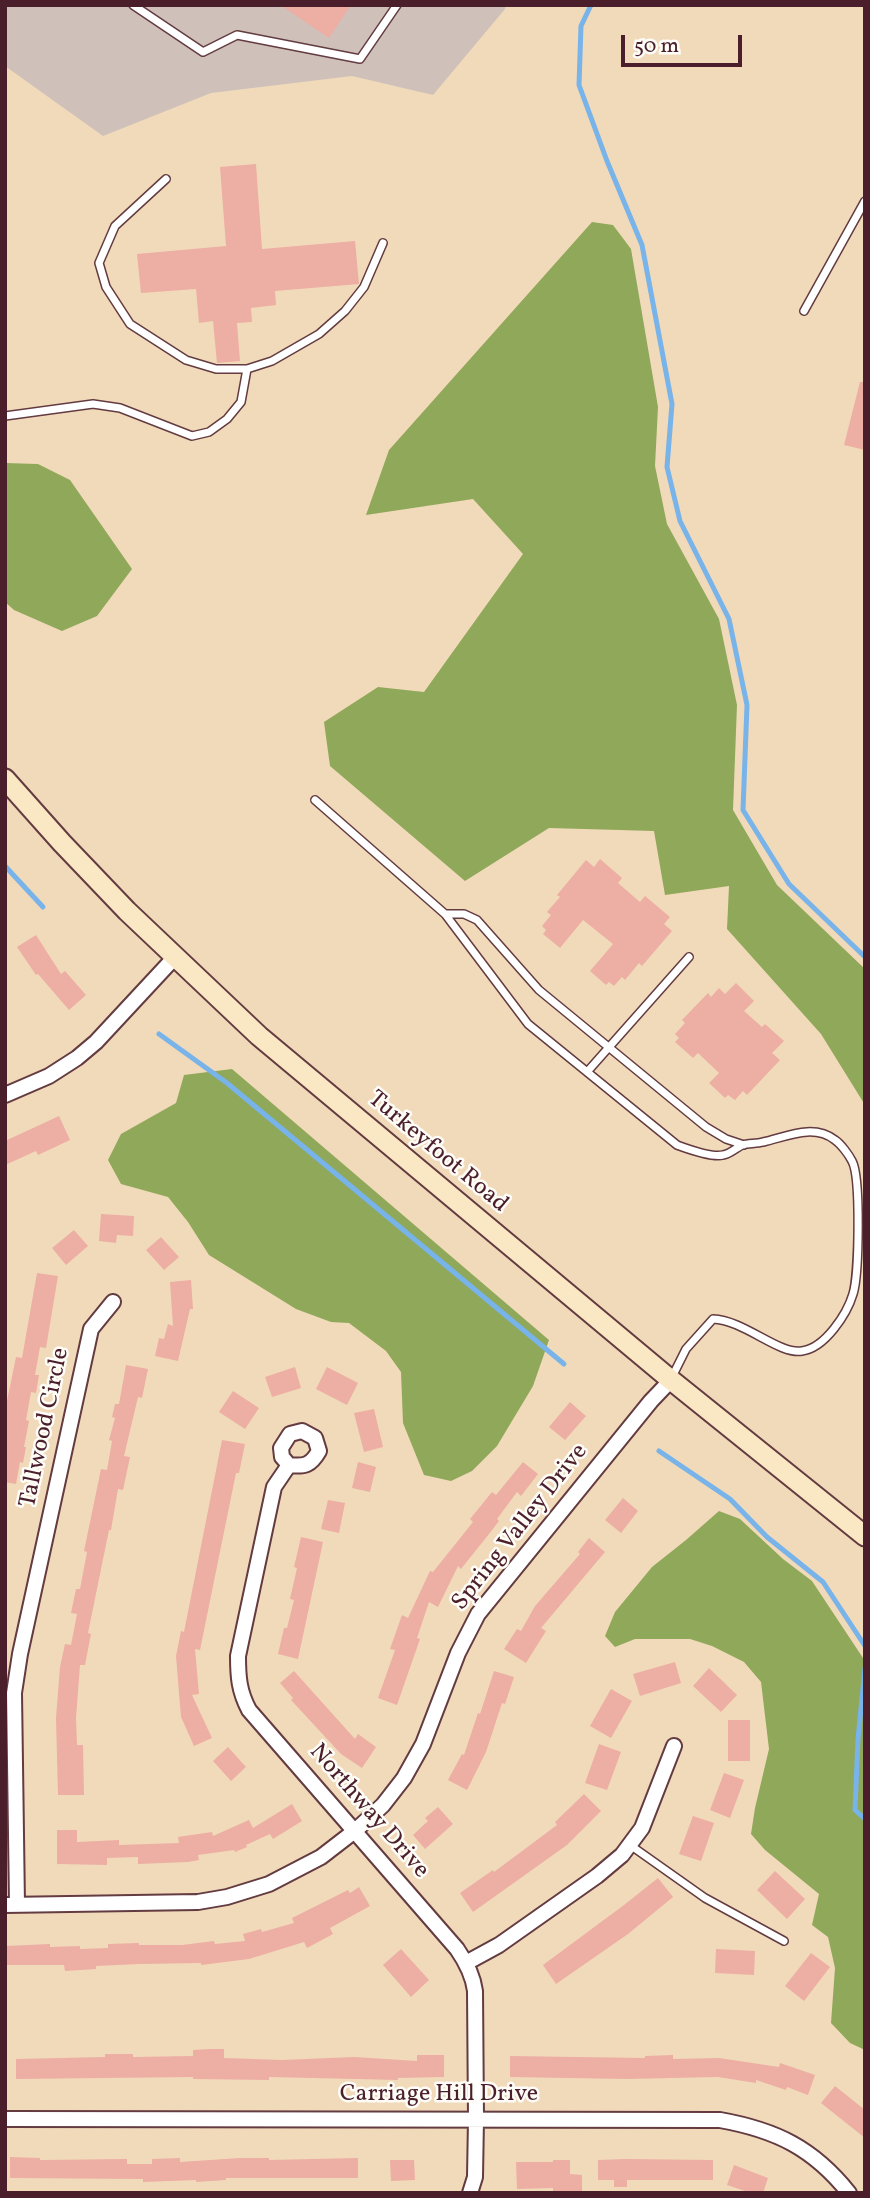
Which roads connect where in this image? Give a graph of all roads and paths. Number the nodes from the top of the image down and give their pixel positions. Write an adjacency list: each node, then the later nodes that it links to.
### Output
1 (133, 5): 2 (lane)
2 (397, 5)
3 (166, 179): 7 (lane)
4 (865, 201): 6 (lane)
5 (383, 243): 7 (lane)
6 (804, 312)
7 (247, 369): 8 (lane)
8 (5, 416)
9 (5, 779): 12 (main road, Turkeyfoot Road)
10 (315, 800): 11 (lane)
11 (445, 914): 14 (lane); 15 (lane)
12 (175, 957): 16 (street); 19 (main road, Turkeyfoot Road)
13 (689, 957): 14 (lane)
14 (608, 1048): 15 (lane); 17 (lane)
15 (587, 1072): 17 (lane)
16 (5, 1095)
17 (744, 1145): 19 (lane)
18 (113, 1302): 25 (street, Tallwood Circle)
19 (671, 1380): 21 (main road, Turkeyfoot Road); 23 (street, Spring Valley Drive)
20 (289, 1465): 23 (street, Northway Drive)
21 (865, 1536)
22 (674, 1746): 24 (street)
23 (356, 1830): 25 (street, Spring Valley Drive); 27 (street, Northway Drive)
24 (630, 1845): 26 (lane); 27 (street)
25 (11, 1905)
26 (784, 1941)
27 (466, 1963): 29 (street, Northway Drive)
28 (5, 2119): 29 (street, Carriage Hill Drive)
29 (476, 2119): 30 (street, Northway Drive); 31 (street, Carriage Hill Drive)
30 (470, 2193)
31 (849, 2193)

